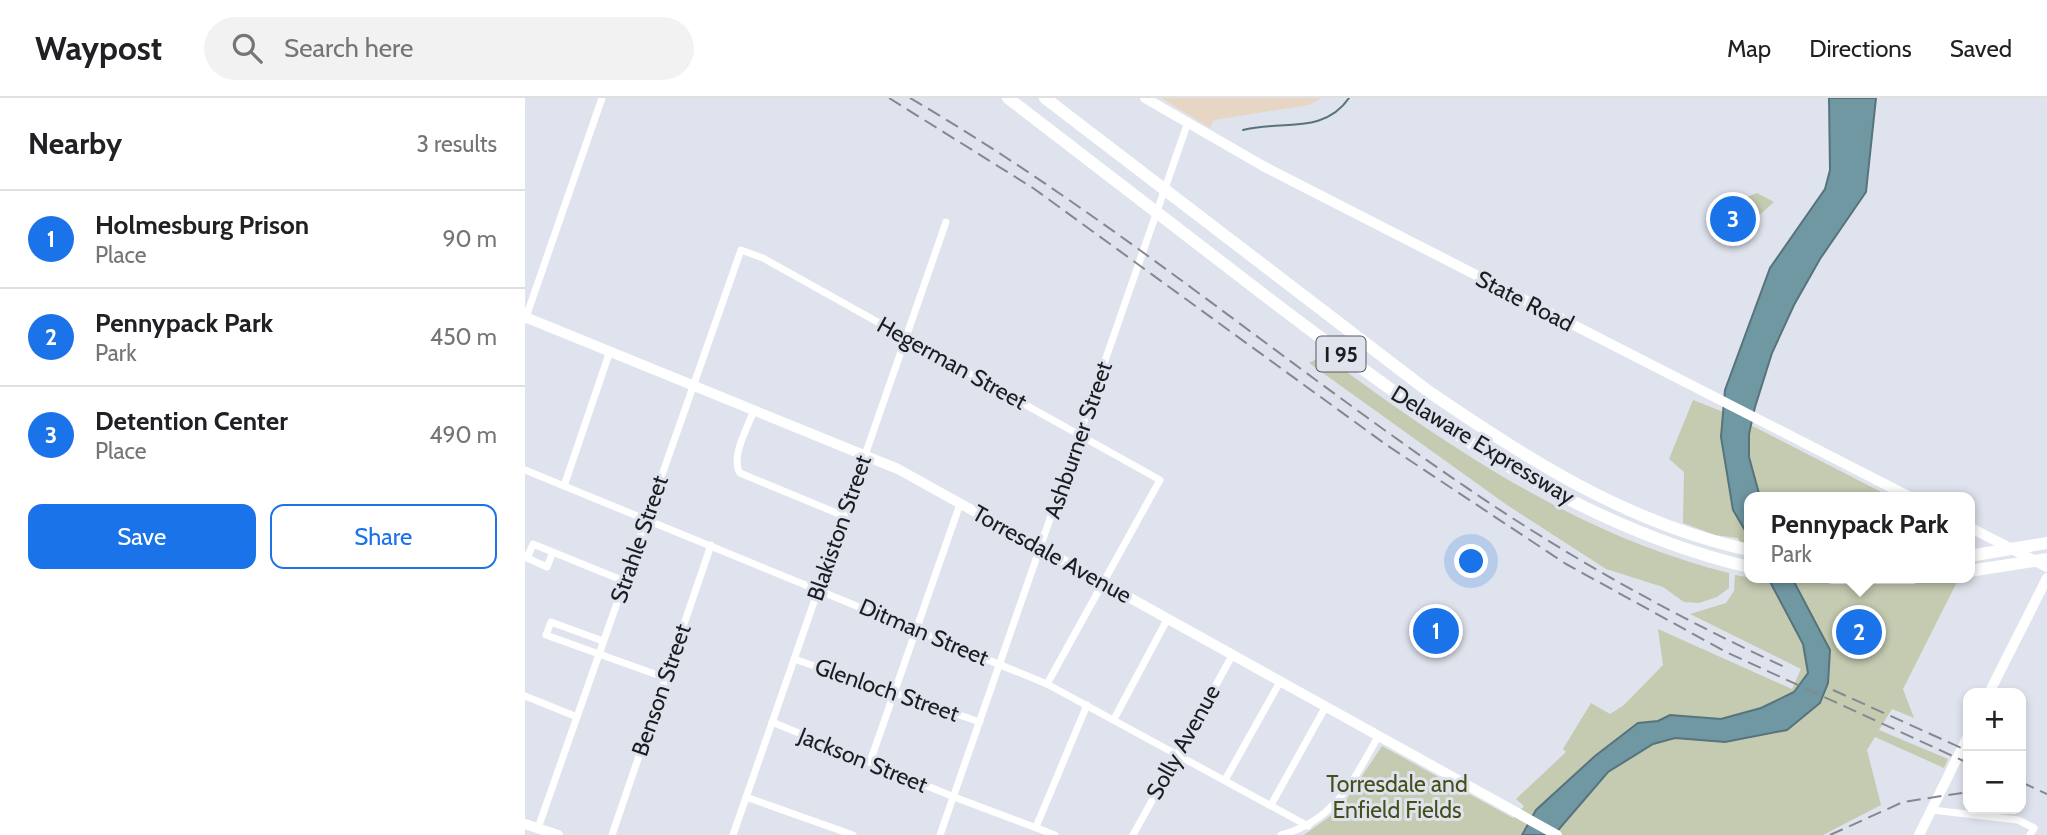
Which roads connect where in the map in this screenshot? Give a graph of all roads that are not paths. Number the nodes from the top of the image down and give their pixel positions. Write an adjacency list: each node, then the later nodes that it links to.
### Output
1 (602, 98): 8 (street)
2 (1009, 98): 29 (highway, Delaware Expressway / I 95)
3 (1045, 98): 25 (highway, Delaware Expressway / I 95)
4 (1145, 98): 5 (main road, State Road)
5 (1187, 125): 13 (street, Ashburner Street); 17 (main road, State Road)
6 (946, 222): 9 (street, Blakiston Street)
7 (741, 250): 9 (street, Hegerman Street); 11 (street, Strahle Street)
8 (525, 318): 10 (main road, Torresdale Avenue)
9 (906, 337): 13 (street, Hegerman Street); 14 (street, Blakiston Street)
10 (610, 351): 11 (main road, Torresdale Avenue); 16 (street)
11 (693, 385): 12 (main road, Torresdale Avenue); 20 (street, Strahle Street)
12 (754, 410): 14 (main road, Torresdale Avenue); 19 (street)
13 (1080, 435): 24 (street, Ashburner Street); 34 (street, Hegerman Street)
14 (864, 455): 18 (main road, Torresdale Avenue); 19 (street, Blakiston Street)
15 (525, 470): 16 (street, Ditman Street)
16 (564, 486): 20 (street, Ditman Street)
17 (1900, 492)
18 (960, 503): 24 (main road, Torresdale Avenue); 37 (street)
19 (844, 516): 35 (street, Blakiston Street)
20 (646, 519): 23 (street, Ditman Street); 33 (street, Strahle Street)
21 (1975, 530): 30 (main road)
22 (2047, 543): 27 (highway)
23 (712, 545): 35 (street, Ditman Street); 43 (street, Benson Street)
24 (1041, 548): 34 (main road, Torresdale Avenue); 42 (street, Ashburner Street)
25 (1744, 549)
26 (553, 552): 33 (street)
27 (1975, 555)
28 (2047, 559): 31 (highway)
29 (1744, 565)
30 (2047, 567)
31 (1975, 570)
32 (2047, 578): 46 (main road)
33 (624, 581): 38 (street, Strahle Street)
34 (1104, 582): 36 (main road, Torresdale Avenue); 45 (street)
35 (818, 589): 37 (street, Ditman Street); 41 (street, Blakiston Street)
36 (1168, 618): 40 (main road, Torresdale Avenue); 52 (street)
37 (917, 628): 42 (street, Ditman Street); 47 (street)
38 (603, 641): 39 (street, Strahle Street); 39 (street)
39 (599, 652): 43 (street); 51 (street, Strahle Street)
40 (1233, 653): 44 (main road, Torresdale Avenue); 57 (street, Solly Avenue)
41 (794, 659): 47 (street, Glenloch Street); 53 (street, Blakiston Street)
42 (1000, 664): 45 (street, Ditman Street); 54 (street, Ashburner Street)
43 (666, 678): 70 (street, Benson Street)
44 (1281, 680): 50 (main road, Torresdale Avenue); 59 (street)
45 (1047, 684): 49 (street, Ditman Street)
46 (1992, 688)
47 (894, 693): 54 (street, Glenloch Street); 58 (street)
48 (525, 696): 51 (street)
49 (1087, 705): 52 (street, Ditman Street); 66 (street)
50 (1326, 706): 55 (main road, Torresdale Avenue); 62 (street)
51 (577, 717): 67 (street, Strahle Street)
52 (1114, 719): 57 (street, Ditman Street)
53 (772, 722): 58 (street, Jackson Street); 60 (street, Blakiston Street)
54 (980, 722): 61 (street, Ashburner Street)
55 (1379, 735): 65 (street); 76 (main road, Torresdale Avenue)
56 (1963, 746): 63 (main road)
57 (1177, 754): 59 (street, Ditman Street); 68 (street, Solly Avenue)
58 (870, 762): 61 (street, Jackson Street)
59 (1225, 780): 62 (street, Ditman Street)
60 (746, 797): 71 (street, Blakiston Street); 72 (street)
61 (954, 797): 66 (street, Jackson Street); 73 (street, Ashburner Street)
62 (1271, 806): 65 (street, Ditman Street)
63 (1932, 810): 77 (main road); 78 (street)
64 (525, 824): 67 (main road)
65 (1308, 825): 75 (street)
66 (1036, 827): 74 (street, Jackson Street)
67 (538, 828): 69 (main road)
68 (1133, 833)
69 (558, 835)
70 (611, 835)
71 (733, 835)
72 (853, 835)
73 (940, 835)
74 (1055, 835)
75 (1281, 835)
76 (1557, 835)
77 (1919, 835)
78 (2030, 835)

